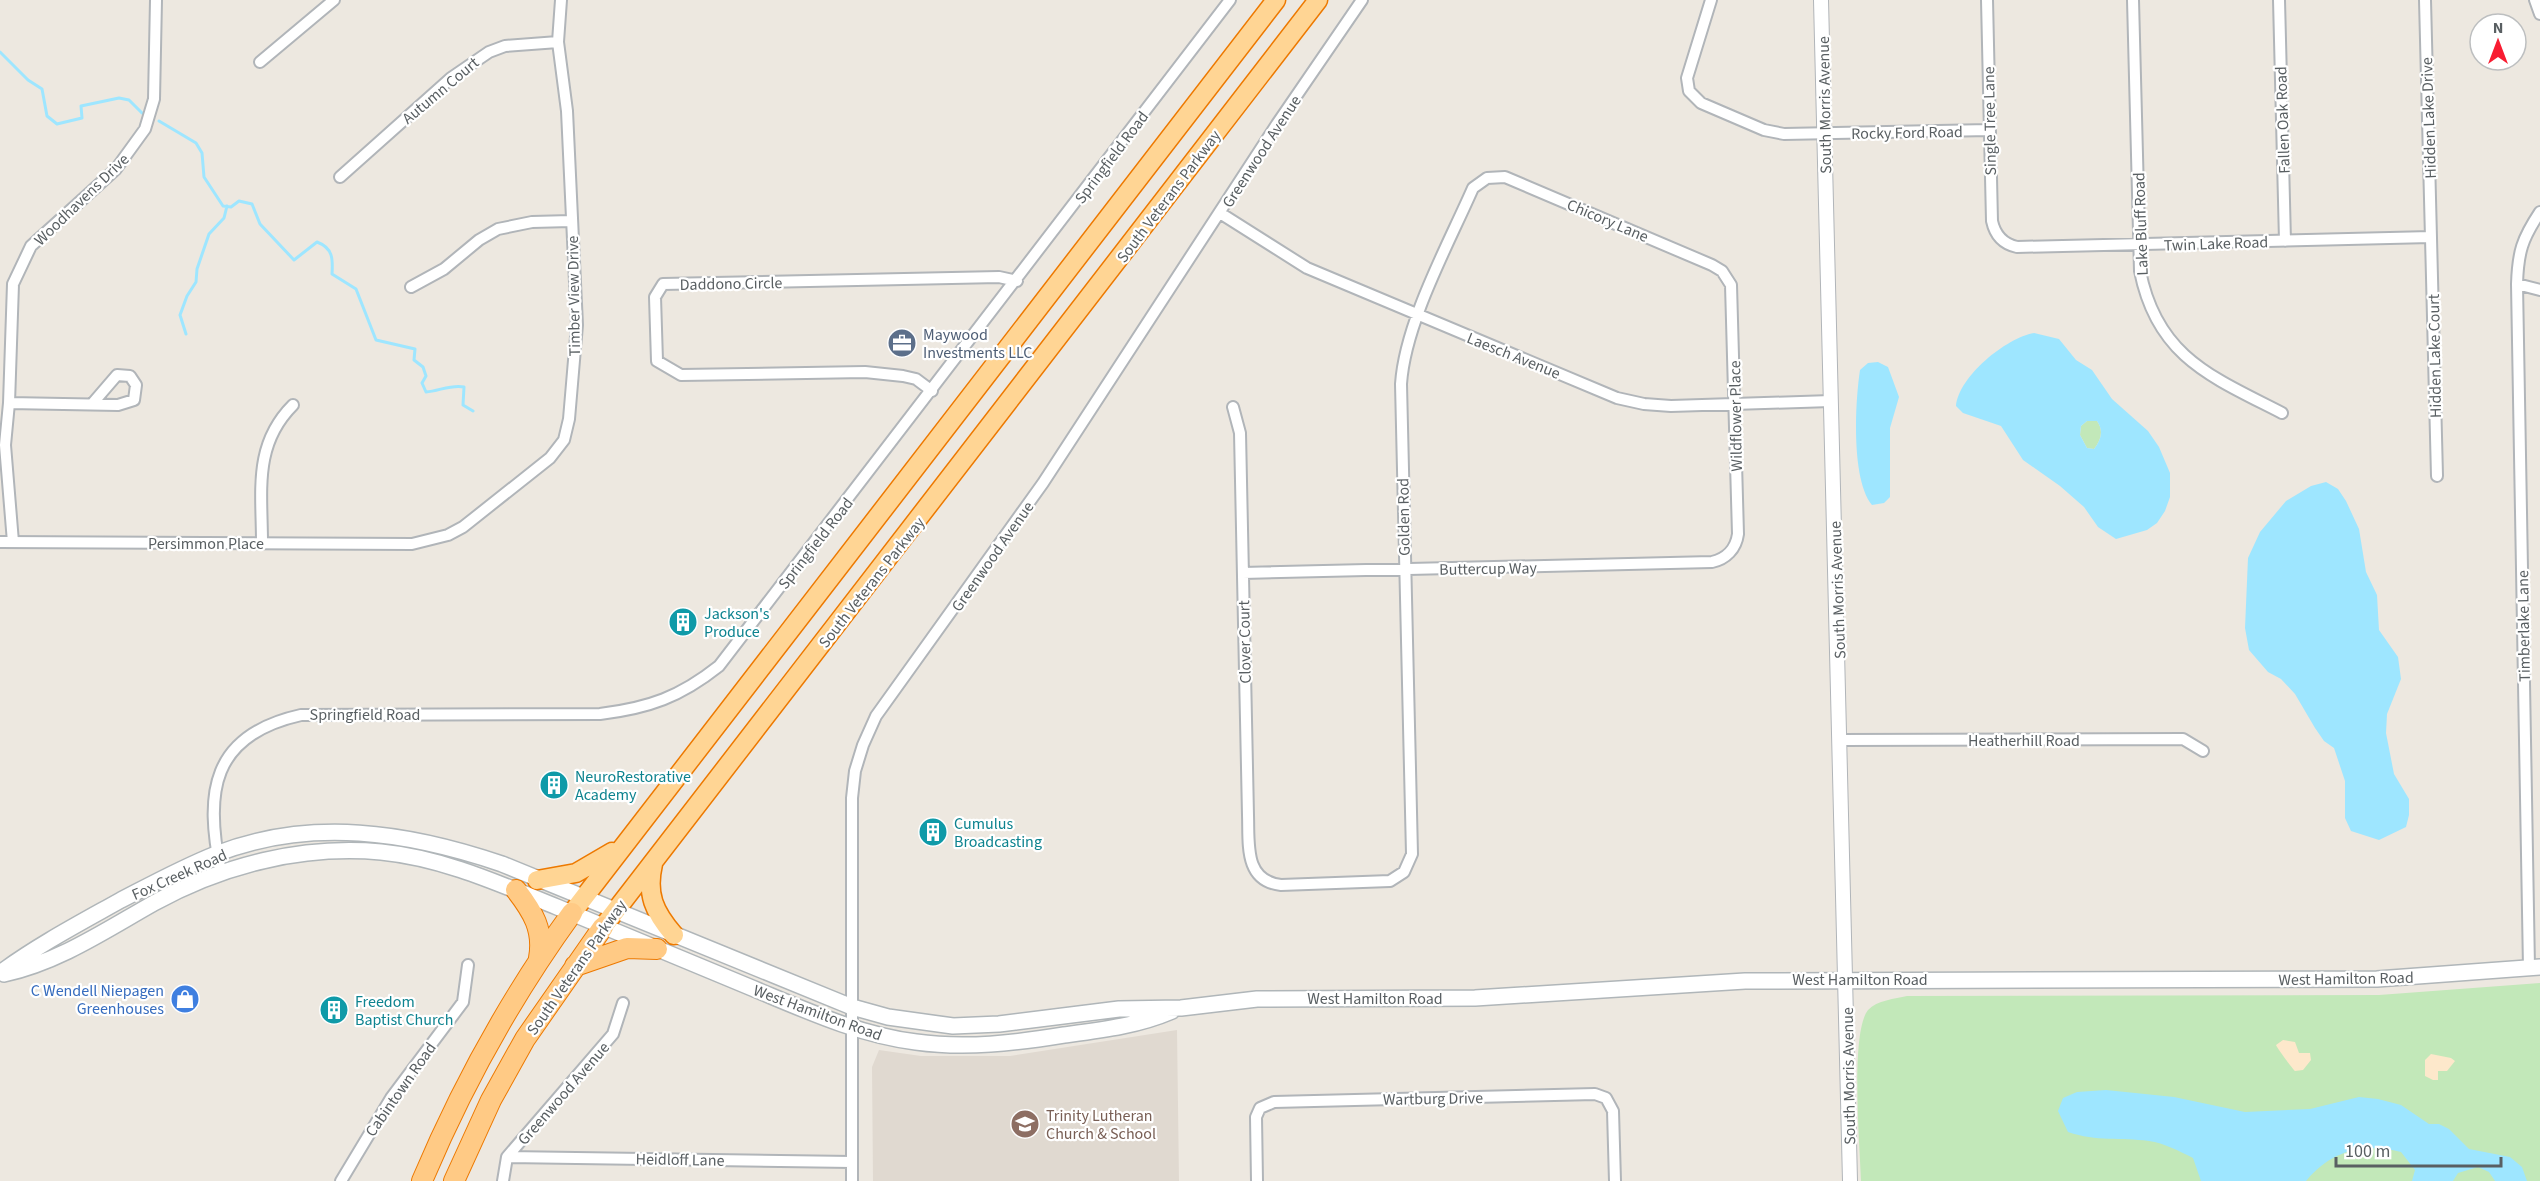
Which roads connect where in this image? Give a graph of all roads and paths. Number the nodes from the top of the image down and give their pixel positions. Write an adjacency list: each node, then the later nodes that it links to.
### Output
1 (156, 0): 37 (street, Woodhavens Drive)
2 (334, 0): 17 (street)
3 (561, 0): 16 (street, Timber View Drive)
4 (1230, 0): 30 (street, Springfield Road)
5 (1276, 0): 53 (highway, South Veterans Parkway)
6 (1318, 0): 55 (highway, South Veterans Parkway)
7 (1362, 0): 23 (street, Greenwood Avenue)
8 (1712, 0): 19 (street, Rocky Ford Road)
9 (1821, 0): 19 (street, South Morris Avenue)
10 (1987, 0): 18 (street, Single Tree Lane)
11 (2133, 0): 28 (street, Lake Bluff Road)
12 (2279, 0): 27 (street, Fallen Oak Road)
13 (2425, 0): 25 (street, Hidden Lake Drive)
14 (2535, 0): 15 (street)
15 (2540, 14)
16 (558, 42): 20 (street, Autumn Court); 24 (street, Timber View Drive)
17 (260, 62)
18 (1989, 130): 19 (street, Rocky Ford Road); 26 (street, Single Tree Lane)
19 (1824, 133): 36 (street, South Morris Avenue)
20 (340, 177)
21 (1485, 179): 29 (street, Chicory Lane); 34 (street, Golden Rod)
22 (2540, 212): 31 (street, Timberlake Lane)
23 (1220, 213): 34 (street, Laesch Avenue); 71 (street, Greenwood Avenue)
24 (571, 221): 32 (street); 47 (street, Timber View Drive)
25 (2431, 237): 27 (street, Twin Lake Road); 43 (street, Hidden Lake Court)
26 (2002, 240): 28 (street, Twin Lake Road)
27 (2285, 241): 28 (street, Twin Lake Road)
28 (2139, 245): 42 (street, Lake Bluff Road)
29 (1727, 278): 40 (street, Wildflower Place)
30 (1017, 280): 35 (street, Springfield Road); 35 (street, Daddono Circle)
31 (2517, 284): 33 (street); 67 (street, Timberlake Lane)
32 (411, 287)
33 (2540, 290)
34 (1418, 315): 40 (street, Laesch Avenue); 49 (street, Golden Rod)
35 (932, 391): 54 (street, Springfield Road)
36 (1831, 401): 40 (street, Laesch Avenue); 51 (street, South Morris Avenue)
37 (9, 403): 38 (street); 45 (street, Woodhavens Drive)
38 (92, 404)
39 (293, 405): 46 (street)
40 (1735, 405): 48 (street, Wildflower Place)
41 (1233, 407): 50 (street, Clover Court)
42 (2282, 413)
43 (2436, 476)
44 (0, 542): 45 (street, Persimmon Place)
45 (13, 542): 46 (street, Persimmon Place)
46 (262, 543): 47 (street, Persimmon Place)
47 (412, 544)
48 (1730, 552): 49 (street, Buttercup Way)
49 (1405, 570): 50 (street, Buttercup Way); 57 (street, Golden Rod)
50 (1243, 573): 57 (street, Clover Court)
51 (1841, 740): 52 (street, Heatherhill Road); 69 (street, South Morris Avenue)
52 (2203, 751)
53 (628, 840): 58 (highway); 60 (highway, South Veterans Parkway)
54 (217, 854): 56 (street, Springfield Road); 58 (main road, Fox Creek Road); 68 (main road, Fox Creek Road)
55 (654, 858): 61 (highway, South Veterans Parkway); 62 (highway)
56 (221, 872): 59 (main road, Fox Creek Road); 68 (main road, Fox Creek Road)
57 (1258, 875)
58 (537, 879): 60 (main road, Fox Creek Road)
59 (516, 890): 60 (main road, Fox Creek Road); 64 (highway)
60 (578, 906): 61 (main road, West Hamilton Road); 64 (highway, South Veterans Parkway)
61 (609, 919): 62 (main road, West Hamilton Road); 63 (main road, West Hamilton Road); 66 (highway, South Veterans Parkway)
62 (674, 935): 71 (main road, West Hamilton Road)
63 (657, 949): 66 (highway); 73 (main road, West Hamilton Road)
64 (538, 961): 77 (highway, South Veterans Parkway)
65 (468, 965): 76 (street, Cabintown Road)
66 (573, 967): 78 (highway, South Veterans Parkway)
67 (2535, 967): 69 (main road, West Hamilton Road)
68 (0, 974)
69 (1846, 979): 72 (main road, West Hamilton Road); 83 (street, South Morris Avenue)
70 (623, 1003): 74 (street, Greenwood Avenue)
71 (852, 1007): 72 (main road, West Hamilton Road); 73 (street, Greenwood Avenue)
72 (1181, 1008): 73 (main road, West Hamilton Road)
73 (852, 1027): 75 (street, Greenwood Avenue)
74 (507, 1157): 75 (street, Heidloff Lane); 79 (street, Greenwood Avenue)
75 (852, 1162): 80 (street, Greenwood Avenue)
76 (341, 1181)
77 (422, 1181)
78 (454, 1181)
79 (503, 1181)
80 (852, 1181)
81 (1257, 1181): 82 (street, Wartburg Drive)
82 (1615, 1181)
83 (1850, 1181)

